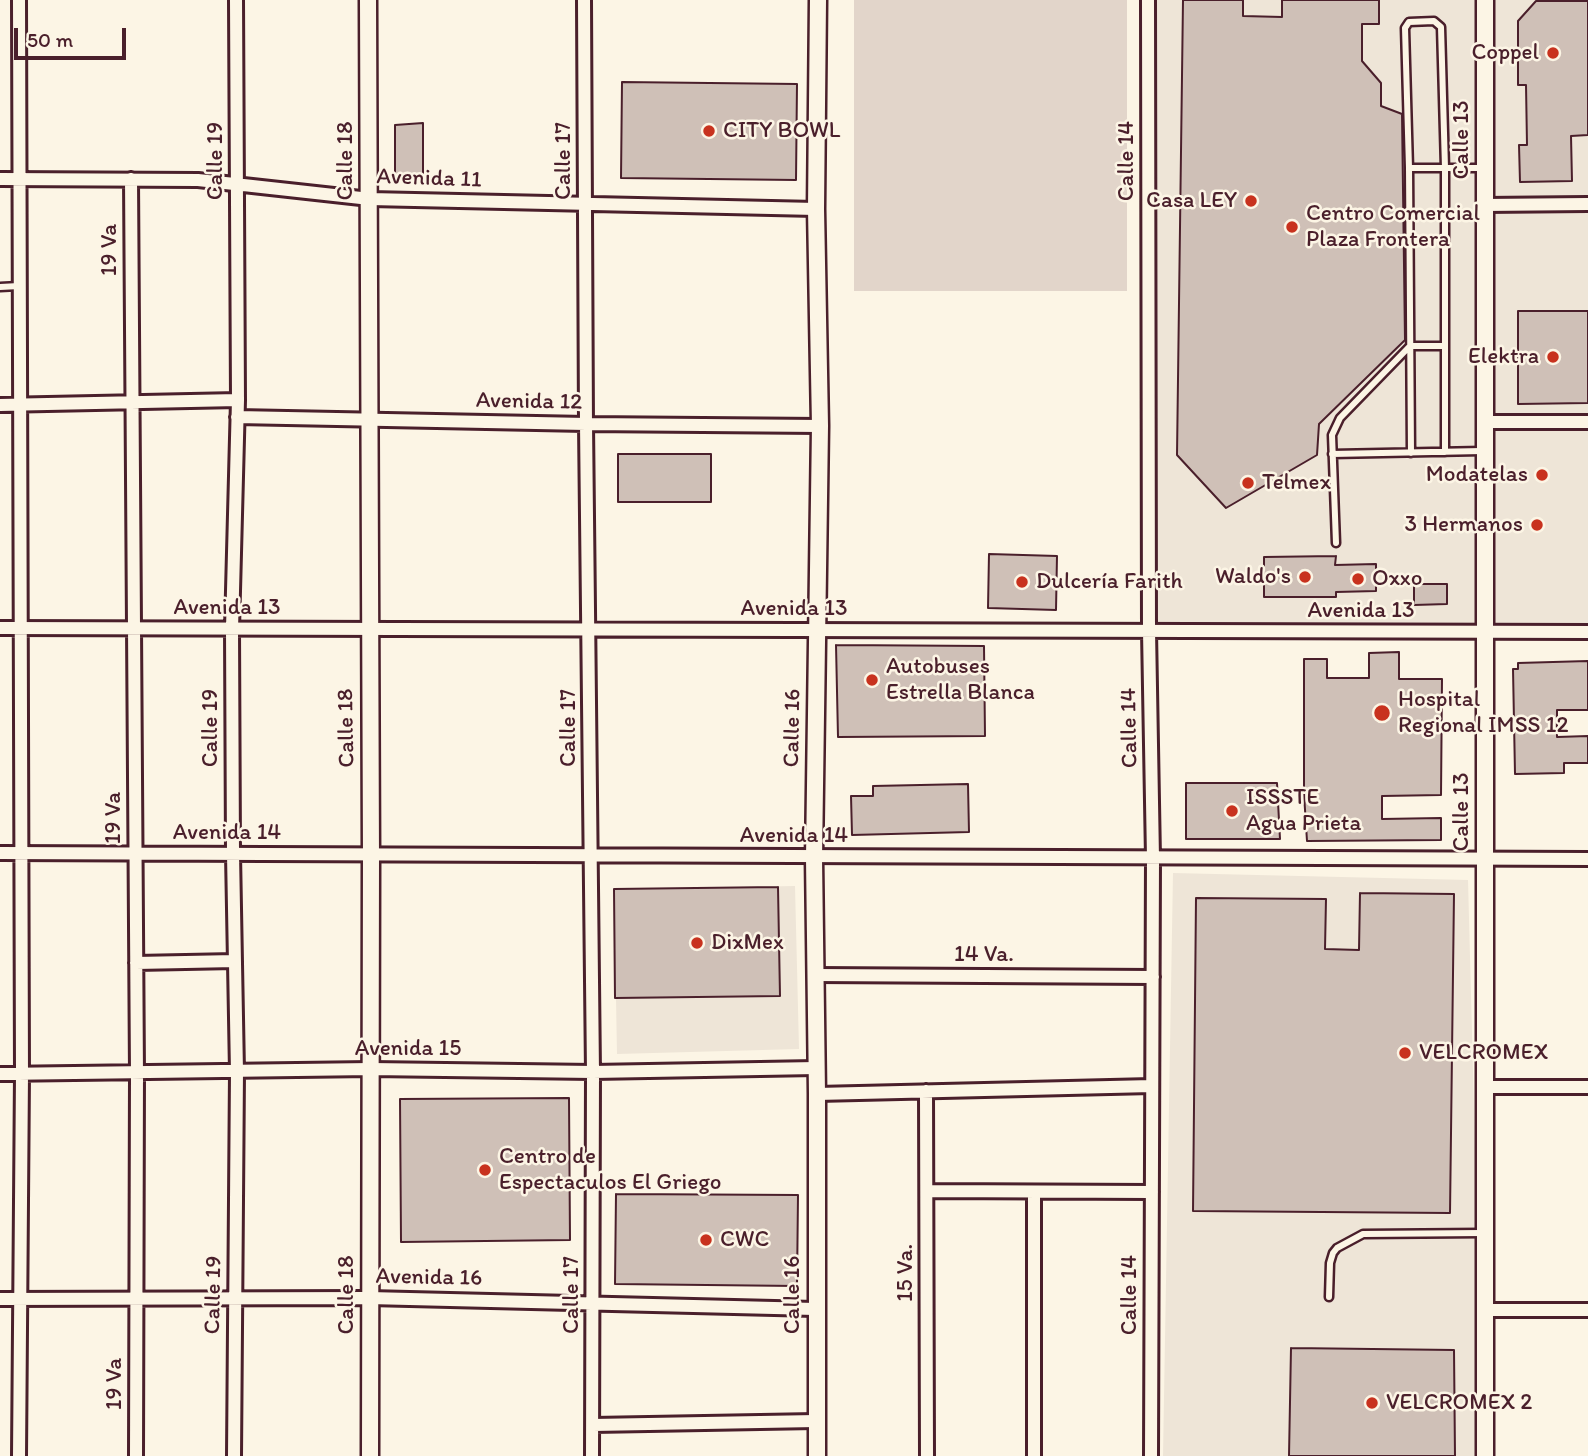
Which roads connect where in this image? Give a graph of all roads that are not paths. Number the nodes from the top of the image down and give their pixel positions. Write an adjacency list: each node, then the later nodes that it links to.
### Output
1 (19, 0): 12 (street)
2 (236, 0): 14 (street, Calle 19)
3 (368, 0): 15 (street, Calle 18)
4 (584, 0): 17 (street, Calle 17)
5 (818, 0): 19 (street, Calle 16)
6 (1148, 0): 46 (street, Calle 14)
7 (1485, 0): 10 (street, Calle 13)
8 (1409, 168): 9 (lane); 9 (lane); 22 (lane)
9 (1445, 168): 10 (lane); 23 (lane)
10 (1484, 168): 18 (street, Calle 13)
11 (0, 179): 12 (street, Avenida 11)
12 (19, 179): 13 (street, Avenida 11); 20 (street)
13 (131, 179): 14 (street, Avenida 11); 25 (street, 19 Va)
14 (238, 183): 15 (street, Avenida 11); 24 (street, Calle 19)
15 (370, 199): 17 (street, Avenida 11); 29 (street, Calle 18)
16 (1588, 204): 18 (street)
17 (585, 205): 19 (street, Avenida 11); 32 (street, Calle 17)
18 (1484, 205): 30 (street, Calle 13)
19 (816, 209): 33 (street, Calle 16)
20 (19, 286): 21 (lane); 27 (street)
21 (0, 287)
22 (1410, 346): 23 (lane); 36 (lane); 37 (lane)
23 (1444, 346): 35 (lane)
24 (238, 400): 25 (street); 28 (street, Calle 19)
25 (131, 402): 27 (street); 41 (street, 19 Va)
26 (0, 405): 27 (street)
27 (19, 405): 40 (street)
28 (237, 417): 29 (street, Avenida 12); 42 (street, Calle 19)
29 (369, 420): 32 (street, Avenida 12); 43 (street, Calle 18)
30 (1484, 422): 31 (street); 34 (street, Calle 13)
31 (1588, 422)
32 (586, 425): 33 (street, Avenida 12); 45 (street, Calle 17)
33 (820, 426): 44 (street, Calle 16)
34 (1484, 451): 35 (lane); 47 (street, Calle 13)
35 (1444, 452): 36 (lane)
36 (1411, 453): 37 (lane)
37 (1332, 454): 38 (lane)
38 (1336, 543)
39 (0, 628): 40 (street, Avenida 13)
40 (20, 628): 41 (street, Avenida 13); 50 (street)
41 (133, 628): 42 (street, Avenida 13); 51 (street, 19 Va)
42 (232, 629): 43 (street, Avenida 13); 52 (street, Calle 19)
43 (369, 629): 45 (street, Avenida 13); 53 (street, Calle 18)
44 (817, 629): 45 (street, Avenida 13); 46 (street, Avenida 13); 55 (street, Calle 16)
45 (589, 630): 54 (street, Calle 17)
46 (1149, 631): 47 (street, Avenida 13); 56 (street, Calle 14)
47 (1485, 632): 48 (street, Avenida 13); 57 (street, Calle 13)
48 (1588, 632)
49 (0, 853): 50 (street, Avenida 14)
50 (20, 853): 51 (street, Avenida 14); 69 (street)
51 (135, 854): 52 (street, Avenida 14); 60 (street, 19 Va)
52 (233, 854): 53 (street, Avenida 14); 59 (street, Calle 19)
53 (371, 855): 54 (street, Avenida 14); 64 (street, Calle 18)
54 (590, 856): 55 (street, Avenida 14); 66 (street, Calle 17)
55 (814, 858): 56 (street, Avenida 14); 61 (street, Calle 16)
56 (1153, 858): 57 (street, Avenida 14); 62 (street, Calle 14)
57 (1485, 859): 58 (street, Avenida 14); 71 (street, Calle 13)
58 (1588, 859)
59 (235, 961): 60 (street); 65 (street, Calle 19)
60 (136, 964): 67 (street, 19 Va)
61 (815, 975): 62 (street, 14 Va.); 63 (street, Calle 16)
62 (1153, 977): 70 (street, Calle 14)
63 (816, 1068): 66 (street, Avenida 15); 74 (street, Calle 16)
64 (371, 1069): 65 (street, Avenida 15); 66 (street, Avenida 15); 81 (street, Calle 18)
65 (237, 1072): 67 (street, Avenida 15); 80 (street, Calle 19)
66 (593, 1072): 85 (street, Calle 17)
67 (137, 1073): 69 (street, Avenida 15); 84 (street, 19 Va)
68 (0, 1074): 69 (street, Avenida 15)
69 (22, 1074): 83 (street)
70 (1152, 1086): 73 (street); 77 (street, Calle 14)
71 (1485, 1087): 72 (street); 78 (street, Calle 13)
72 (1588, 1087)
73 (926, 1091): 74 (street); 75 (street, 15 Va.)
74 (817, 1094): 86 (street, Calle 16)
75 (926, 1191): 76 (street); 97 (street, 15 Va.)
76 (1034, 1192): 77 (street); 98 (street)
77 (1152, 1192): 99 (street, Calle 14)
78 (1485, 1233): 79 (lane); 87 (street, Calle 13)
79 (1329, 1297)
80 (235, 1298): 81 (street, Avenida 16); 84 (street, Avenida 16); 93 (street, Calle 19)
81 (369, 1298): 85 (street, Avenida 16); 94 (street, Calle 18)
82 (0, 1299): 83 (street, Avenida 16)
83 (20, 1299): 84 (street, Avenida 16); 91 (street)
84 (136, 1300): 92 (street, 19 Va)
85 (594, 1302): 86 (street, Avenida 16); 90 (street, Calle 17)
86 (816, 1309): 89 (street, Calle 16)
87 (1485, 1310): 88 (street); 100 (street, Calle 13)
88 (1588, 1310)
89 (816, 1421): 90 (street); 96 (street, Calle 16)
90 (593, 1425): 95 (street, Calle 17)
91 (19, 1456)
92 (136, 1456)
93 (234, 1456)
94 (370, 1456)
95 (592, 1456)
96 (817, 1456)
97 (927, 1456)
98 (1034, 1456)
99 (1151, 1456)
100 (1485, 1456)

